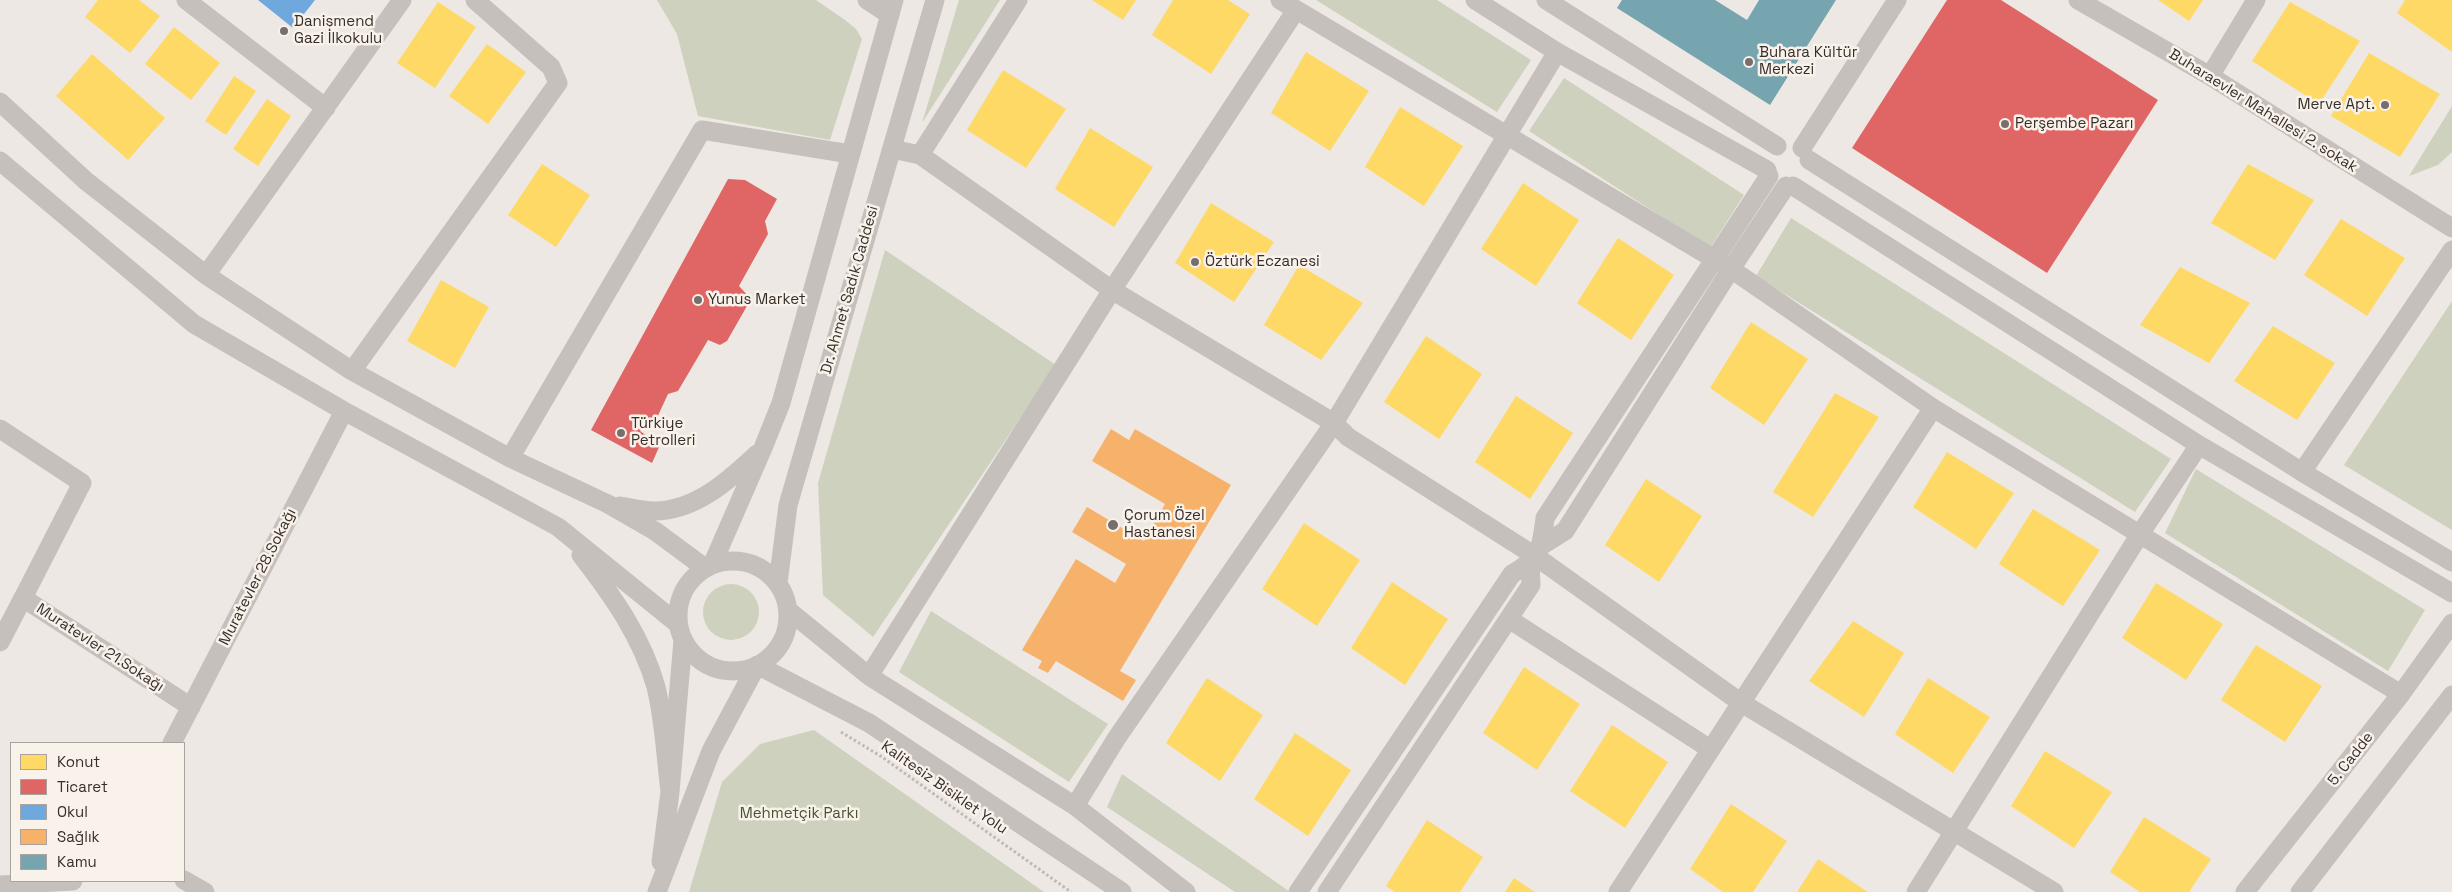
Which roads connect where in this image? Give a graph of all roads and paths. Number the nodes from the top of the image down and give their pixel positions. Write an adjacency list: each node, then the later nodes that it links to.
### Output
1 (186, 0): 18 (street)
2 (402, 0): 18 (street)
3 (475, 0): 33 (street)
4 (867, 0): 13 (street)
5 (935, 0): 21 (street, Dr. Ahmet Sadık Caddesi)
6 (1018, 0): 24 (street)
7 (1280, 0): 14 (street)
8 (1474, 0): 15 (street)
9 (1897, 0): 23 (street)
10 (2078, 0): 16 (street, Buharaevler Mahallesi 2. sokak)
11 (2256, 0): 16 (street)
12 (1553, 2): 20 (street)
13 (892, 7): 22 (street)
14 (1296, 10): 19 (street); 32 (street)
15 (1557, 52): 19 (street); 26 (street)
16 (2210, 76): 28 (street, Buharaevler Mahallesi 2. sokak)
17 (0, 102): 31 (street)
18 (326, 108): 31 (street)
19 (1507, 136): 30 (street); 36 (street)
20 (1777, 146): 23 (street); 26 (street)
21 (892, 148): 24 (street); 48 (street, Dr. Ahmet Sadık Caddesi)
22 (850, 154): 39 (street); 40 (street)
23 (1806, 154): 27 (street); 41 (street)
24 (920, 155): 32 (street)
25 (0, 161): 35 (street)
26 (1768, 173): 27 (street); 30 (street)
27 (1789, 186): 30 (street); 38 (street)
28 (2450, 223)
29 (2452, 250): 41 (street)
30 (1723, 265): 34 (street); 45 (street)
31 (206, 275): 33 (street)
32 (1112, 290): 36 (street); 57 (street)
33 (352, 371): 40 (street)
34 (1933, 408): 44 (street); 60 (street)
35 (344, 411): 43 (street); 61 (street, Muratevler 28.Sokağı)
36 (1334, 422): 45 (street); 66 (street)
37 (0, 430): 50 (street, Muratevler 21.Sokağı)
38 (2199, 445): 44 (street); 49 (street)
39 (763, 448): 42 (street); 47 (street)
40 (510, 458): 42 (street)
41 (2302, 472): 46 (street)
42 (608, 504): 47 (street)
43 (558, 527): 54 (street); 65 (street)
44 (2140, 534): 58 (street); 67 (street)
45 (1536, 555): 52 (street); 60 (street); 78 (street)
46 (2452, 562)
47 (708, 566): 48 (street); 54 (street)
48 (778, 584): 51 (street)
49 (2452, 593)
50 (23, 598): 55 (street); 61 (street, Muratevler 21.Sokağı)
51 (788, 610): 56 (street); 57 (street)
52 (1508, 619): 64 (street); 71 (street)
53 (2452, 623): 58 (street, 5. Cadde)
54 (681, 632): 56 (street); 65 (street)
55 (0, 642)
56 (757, 665): 74 (street); 76 (street)
57 (869, 676): 66 (street)
58 (2401, 694): 82 (street, 5. Cadde)
59 (2452, 695): 72 (street)
60 (1740, 702): 64 (street); 67 (street)
61 (191, 708): 63 (street, Muratevler 28.Sokağı)
62 (833, 727): 75 (path, Kalitesiz Bisiklet Yolu)
63 (173, 742)
64 (1710, 749): 79 (street)
65 (670, 792): 74 (street)
66 (1075, 806): 77 (street)
67 (1956, 831): 80 (street); 81 (street)
68 (185, 881): 73 (street)
69 (54, 882): 70 (street)
70 (0, 885)
71 (1330, 891)
72 (2302, 891)
73 (205, 892)
74 (657, 892)
75 (1071, 892)
76 (1122, 892)
77 (1186, 892)
78 (1298, 892)
79 (1618, 892)
80 (1916, 892)
81 (2054, 892)
82 (2245, 892)

